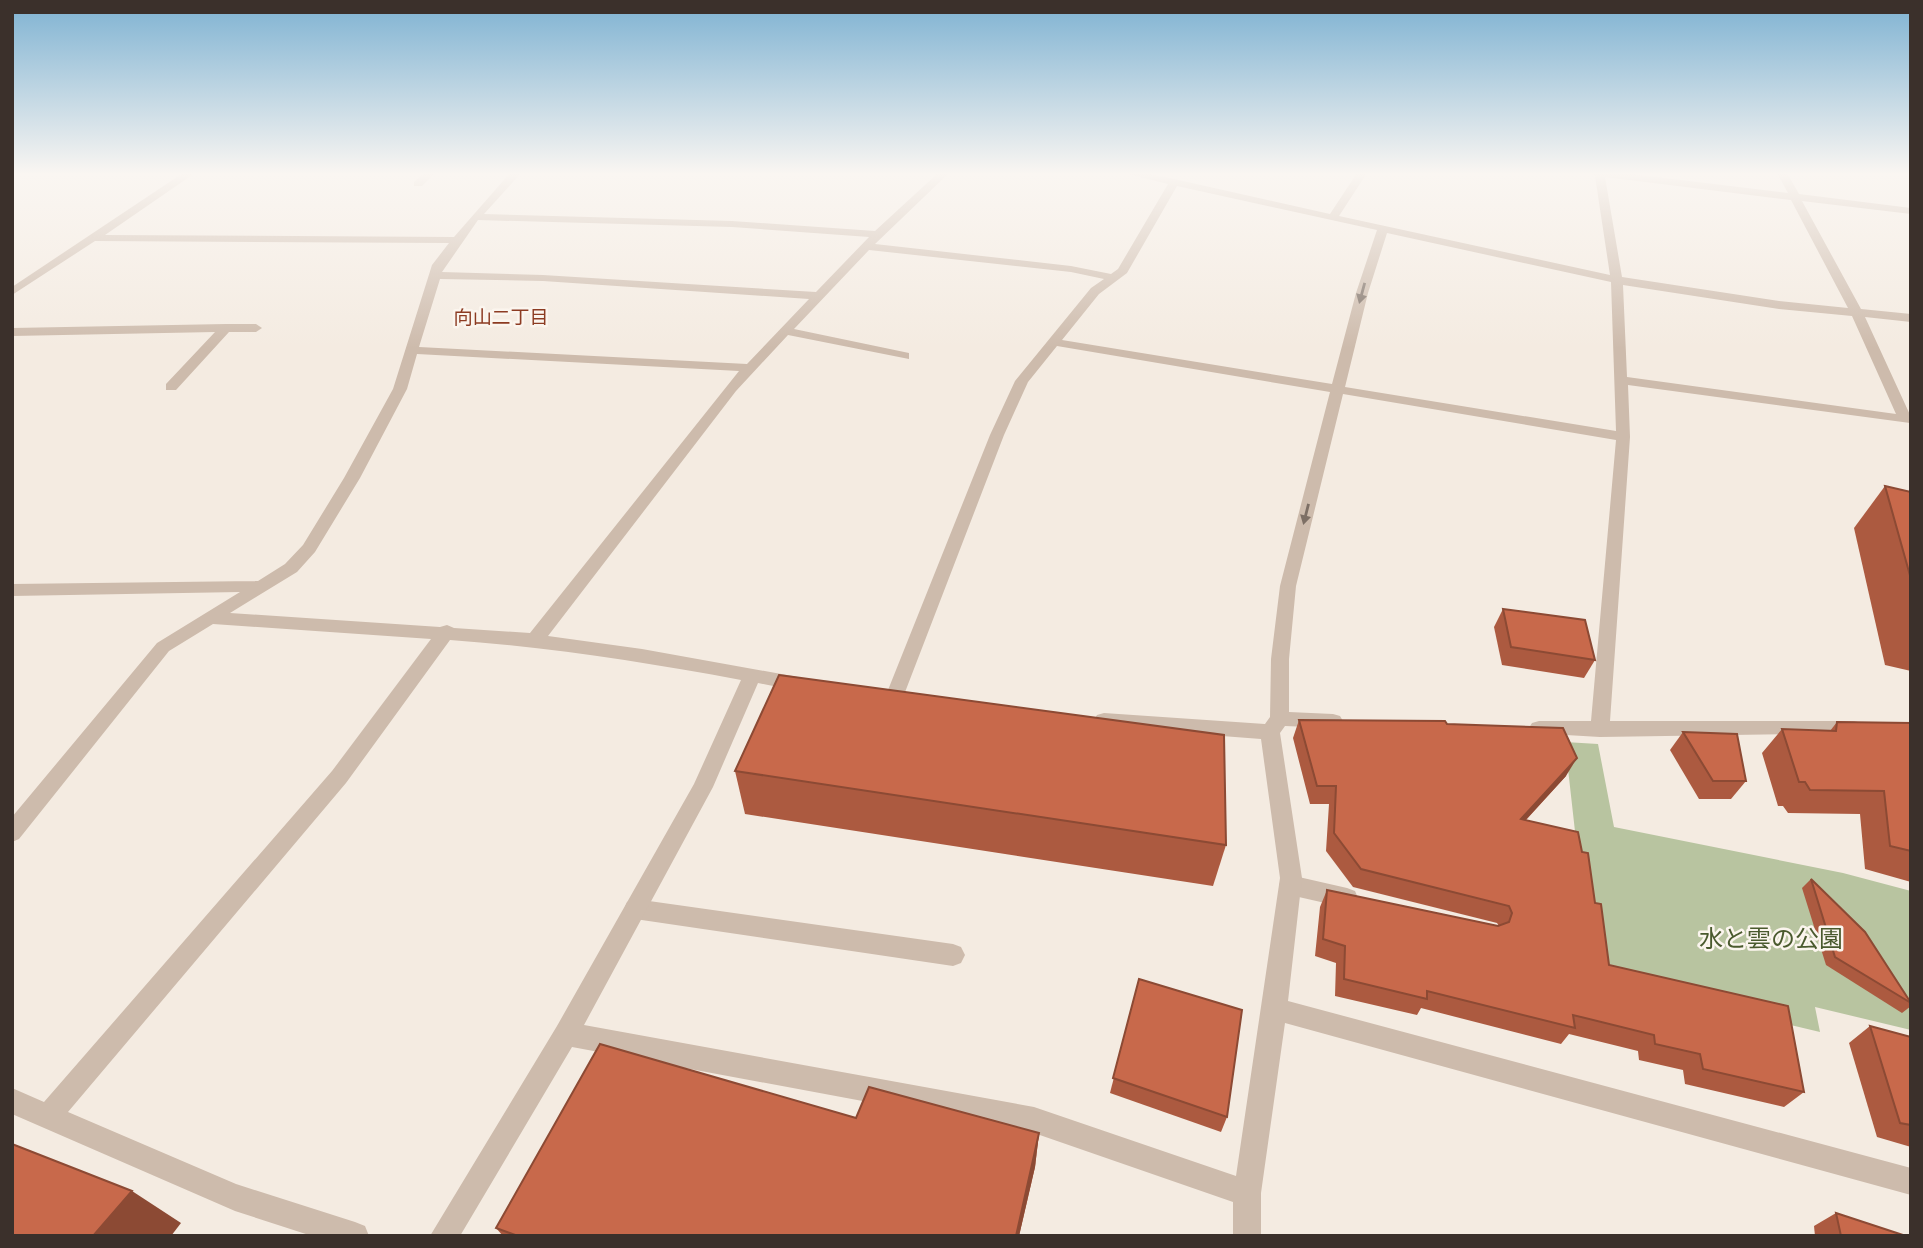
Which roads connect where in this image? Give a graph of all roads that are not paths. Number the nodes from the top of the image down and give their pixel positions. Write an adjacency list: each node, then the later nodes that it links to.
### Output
1 (103, 231): 11 (street)
2 (464, 231): 12 (street)
3 (838, 231): 10 (street)
4 (881, 231): 10 (street)
5 (1145, 231): 15 (street)
6 (1382, 231): 31 (street, one-way to 31)
7 (1398, 231): 16 (street)
8 (1608, 231): 16 (street)
9 (1812, 231): 19 (street)
10 (878, 234): 13 (street)
11 (93, 238): 12 (street); 17 (street)
12 (457, 240): 14 (street)
13 (866, 246): 15 (street); 18 (street)
14 (435, 275): 18 (street); 26 (street)
15 (1113, 278): 25 (street)
16 (1617, 280): 19 (street); 29 (street)
17 (12, 292)
18 (819, 296): 23 (street)
19 (1857, 313): 20 (street); 29 (street)
20 (1911, 318)
21 (226, 328): 22 (street); 24 (street); 30 (street)
22 (256, 328)
23 (785, 331): 27 (street); 28 (street)
24 (12, 332)
25 (1054, 342): 31 (street); 40 (street)
26 (412, 350): 28 (street); 33 (street)
27 (904, 356)
28 (749, 368): 37 (street)
29 (1622, 380): 32 (street)
30 (171, 387)
31 (1338, 391): 32 (street); 43 (street, one-way to 43)
32 (1623, 437): 46 (street)
33 (259, 586): 34 (street); 35 (street)
34 (12, 590)
35 (208, 618): 36 (street); 47 (street)
36 (447, 631): 37 (street); 55 (street)
37 (535, 640): 38 (street)
38 (752, 676): 39 (street); 50 (street)
39 (816, 687)
40 (917, 706)
41 (1085, 719): 43 (street)
42 (1350, 721): 43 (street)
43 (1275, 725): 48 (street)
44 (1517, 727): 46 (street)
45 (1877, 728): 46 (street)
46 (1600, 730)
47 (12, 833)
48 (1290, 885): 49 (street); 52 (street)
49 (1369, 903)
50 (635, 909): 51 (street); 53 (street)
51 (953, 955)
52 (1275, 1009): 56 (street); 57 (street)
53 (566, 1034): 57 (street); 59 (street)
54 (12, 1101): 55 (street)
55 (48, 1116): 58 (street)
56 (1911, 1182)
57 (1247, 1193): 60 (street)
58 (355, 1236)
59 (444, 1236)
60 (1247, 1236)

